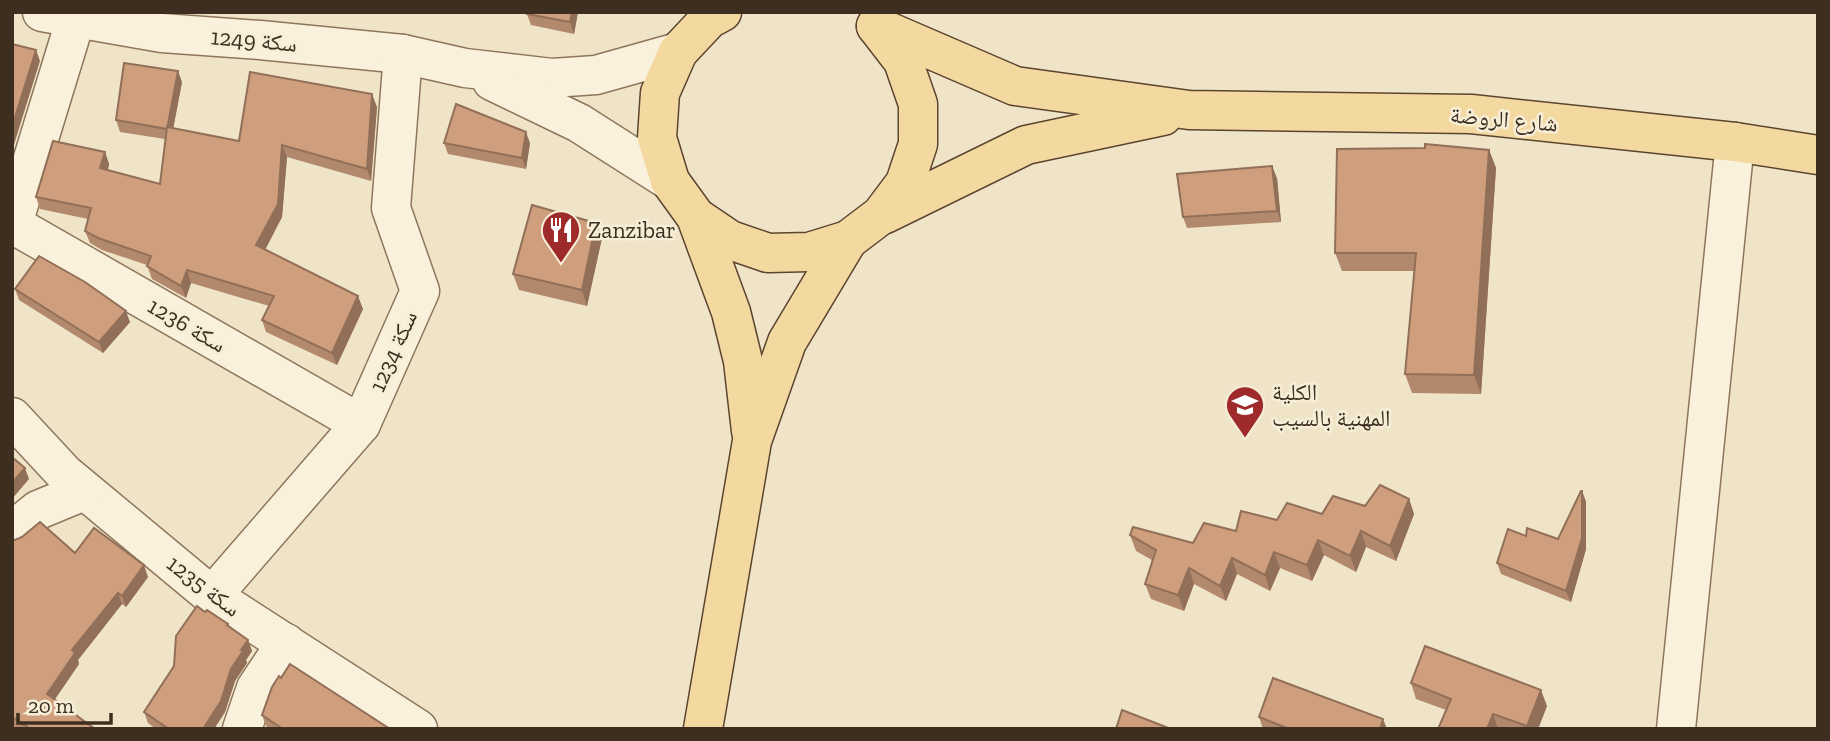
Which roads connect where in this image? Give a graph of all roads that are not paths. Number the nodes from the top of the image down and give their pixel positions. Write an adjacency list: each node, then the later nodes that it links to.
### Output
1 (59, 15): 4 (street, سكة 1249); 14 (street, سكة 1236)
2 (714, 15): 5 (main road)
3 (864, 19): 8 (main road, شارع الروضة); 12 (main road)
4 (262, 26): 6 (street, سكة 1249)
5 (678, 52): 7 (street, سكة 1249); 11 (main road)
6 (403, 54): 7 (street, سكة 1249); 17 (street, سكة 1234)
7 (465, 68): 11 (street, سكة 1249)
8 (1189, 110): 9 (main road, شارع الروضة); 12 (main road, شارع الروضة)
9 (1735, 142): 10 (main road, شارع الروضة); 26 (street)
10 (1818, 155)
11 (670, 181): 13 (main road)
12 (881, 215): 15 (main road)
13 (696, 217): 15 (main road); 18 (main road)
14 (13, 226): 17 (street, سكة 1236)
15 (848, 240): 18 (main road)
16 (12, 417): 19 (street, سكة 1235)
17 (361, 424): 21 (street, سكة 1234)
18 (752, 441): 25 (main road)
19 (84, 491): 20 (street); 21 (street, سكة 1235)
20 (12, 531)
21 (212, 596): 22 (street, سكة 1235)
22 (286, 643): 23 (street); 24 (street, سكة 1235)
23 (242, 729)
24 (418, 729)
25 (704, 729)
26 (1676, 729)

